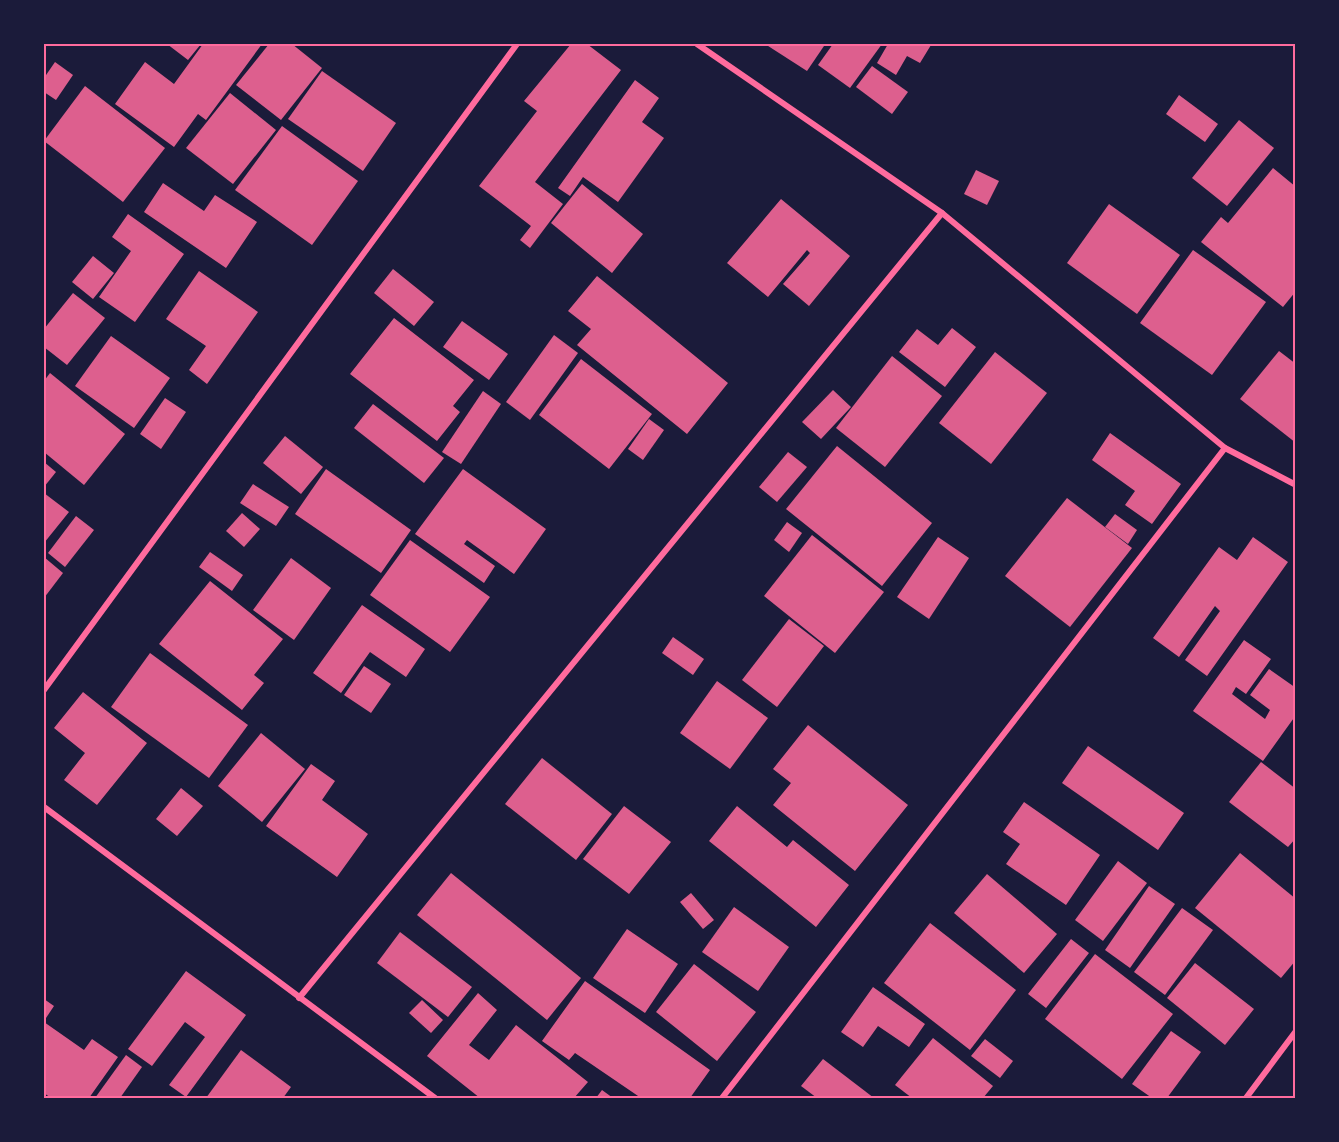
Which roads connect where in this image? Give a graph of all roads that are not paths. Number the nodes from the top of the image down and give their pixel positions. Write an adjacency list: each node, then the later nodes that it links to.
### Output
1 (517, 44): 6 (street)
2 (697, 44): 3 (street)
3 (942, 213): 4 (street); 8 (street)
4 (1226, 448): 5 (street); 11 (street)
5 (1296, 485)
6 (44, 690)
7 (44, 807): 8 (street)
8 (299, 998): 10 (street)
9 (1296, 1031): 12 (street)
10 (435, 1098)
11 (722, 1098)
12 (1246, 1098)

